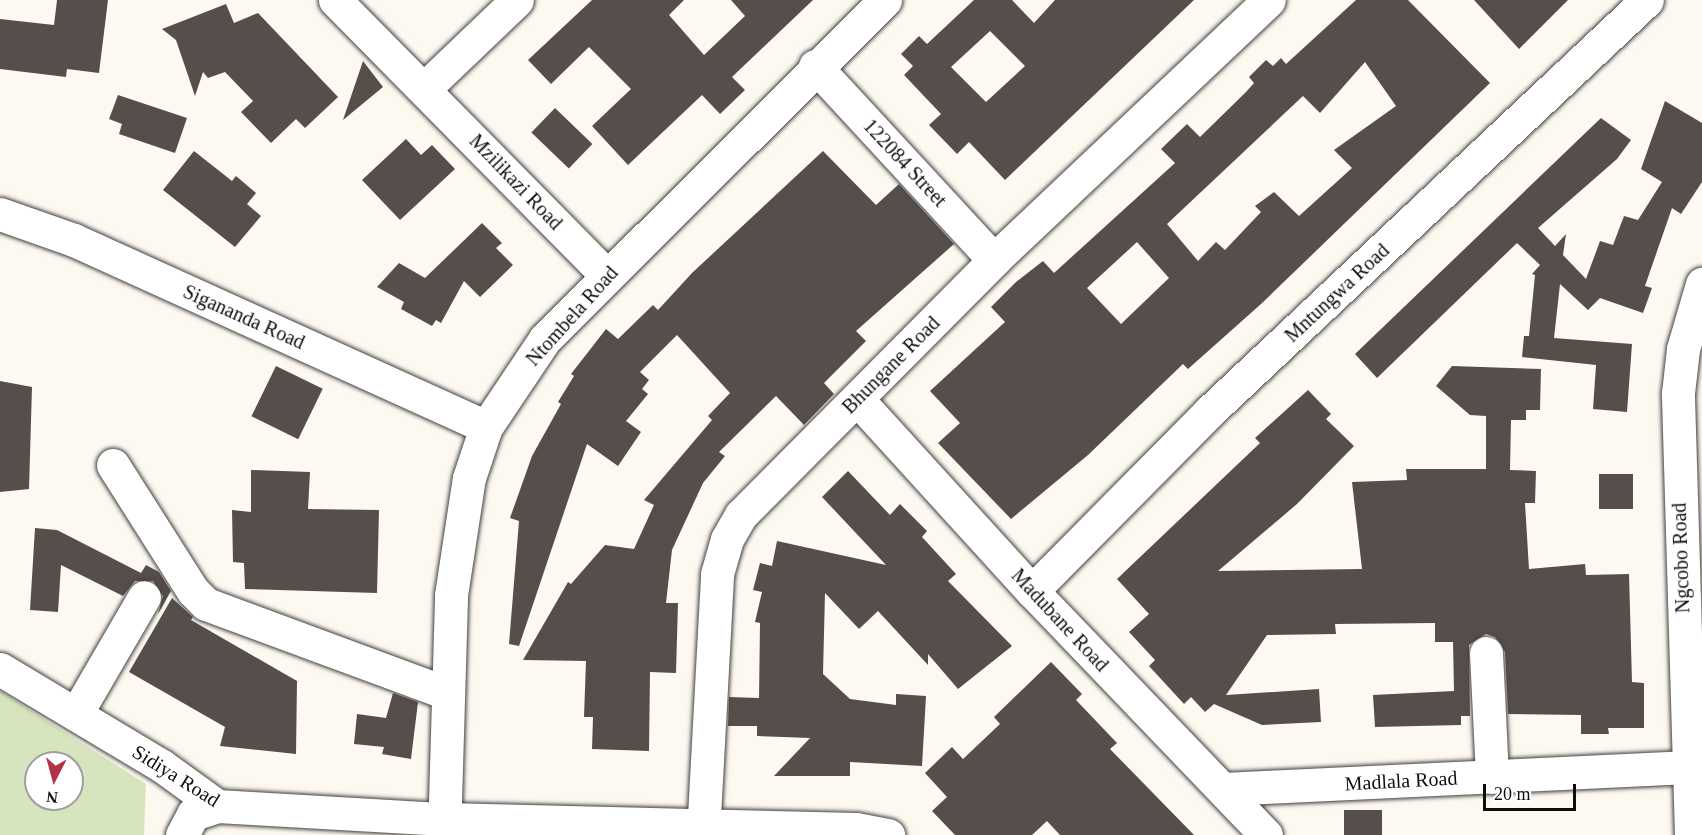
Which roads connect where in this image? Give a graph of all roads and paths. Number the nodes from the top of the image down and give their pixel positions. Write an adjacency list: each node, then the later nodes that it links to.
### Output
1 (335, 0): 7 (street, Mzilikazi Road)
2 (517, 0): 7 (street)
3 (885, 0): 6 (street, Ntombela Road)
4 (1269, 0): 9 (street, Bhungane Road)
5 (1647, 0): 15 (street, Mntungwa Road)
6 (815, 66): 9 (street, 122084 Street); 10 (street, Ntombela Road)
7 (425, 88): 10 (street, Mzilikazi Road)
8 (0, 213): 13 (street, Sigananda Road)
9 (994, 260): 12 (street, Bhungane Road)
10 (607, 276): 13 (street, Ntombela Road)
11 (1702, 284): 21 (street, Ngcobo Road)
12 (858, 400): 15 (street, Madubane Road); 26 (street, Bhungane Road)
13 (486, 427): 19 (street, Ntombela Road)
14 (113, 465): 19 (street)
15 (1032, 591): 23 (street, Madubane Road)
16 (144, 597): 20 (street)
17 (1486, 652): 22 (street)
18 (2, 662): 20 (street, Sidiya Road)
19 (447, 693): 25 (street, Ntombela Road)
20 (76, 714): 24 (street, Sidiya Road)
21 (1688, 767): 22 (street, Madlala Road); 30 (street, Ngcobo Road)
22 (1492, 777): 23 (street, Madlala Road)
23 (1223, 789): 29 (street, Madubane Road)
24 (217, 806): 25 (street, Sidiya Road); 27 (street)
25 (444, 827): 26 (street, Sidiya Road)
26 (704, 829): 28 (street, Sidiya Road)
27 (182, 835)
28 (888, 835)
29 (1266, 835)
30 (1691, 835)

